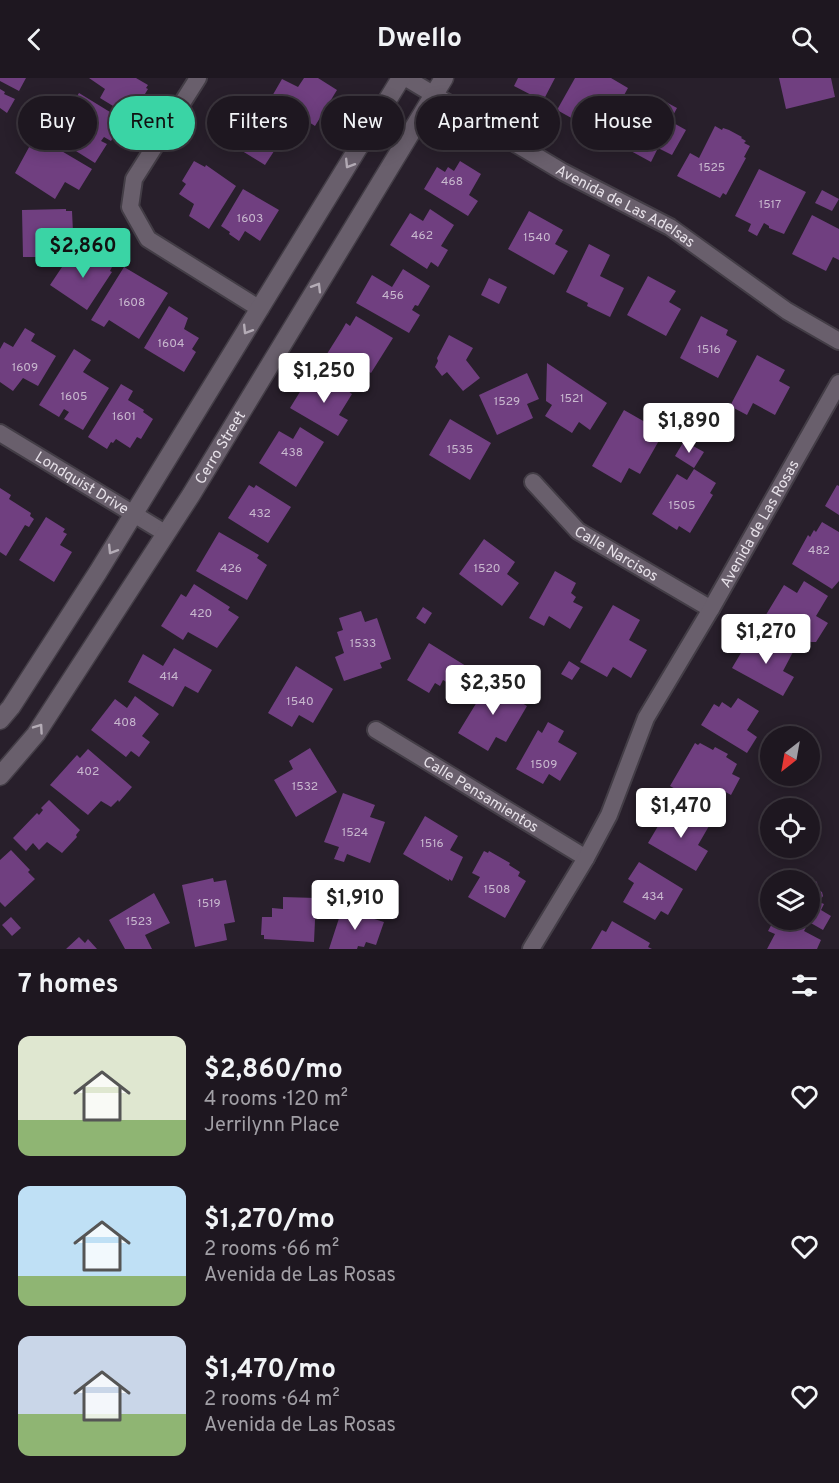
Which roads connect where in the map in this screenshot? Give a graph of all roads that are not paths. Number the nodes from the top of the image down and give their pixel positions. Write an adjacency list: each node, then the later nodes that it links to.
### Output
1 (198, 78): 6 (street)
2 (400, 78): 6 (street, one-way to 6)
3 (406, 78): 5 (street, Avenida de Las Adelsas)
4 (444, 78): 5 (street, Cerro Street)
5 (433, 95): 7 (street, Avenida de Las Adelsas); 12 (street, Cerro Street, one-way to 5)
6 (260, 309): 11 (street, one-way to 11)
7 (839, 340)
8 (839, 383): 13 (street, Avenida de Las Rosas)
9 (0, 433): 11 (street, Londquist Drive)
10 (532, 482): 13 (street, Calle Narcisos)
11 (134, 514): 12 (street, Londquist Drive); 14 (street, one-way to 14)
12 (165, 533): 16 (street, Cerro Street, one-way to 12)
13 (711, 609): 17 (street, Avenida de Las Rosas)
14 (0, 720)
15 (376, 730): 17 (street, Calle Pensamientos)
16 (1, 774)
17 (586, 858): 18 (street, Avenida de Las Rosas)
18 (531, 949)

